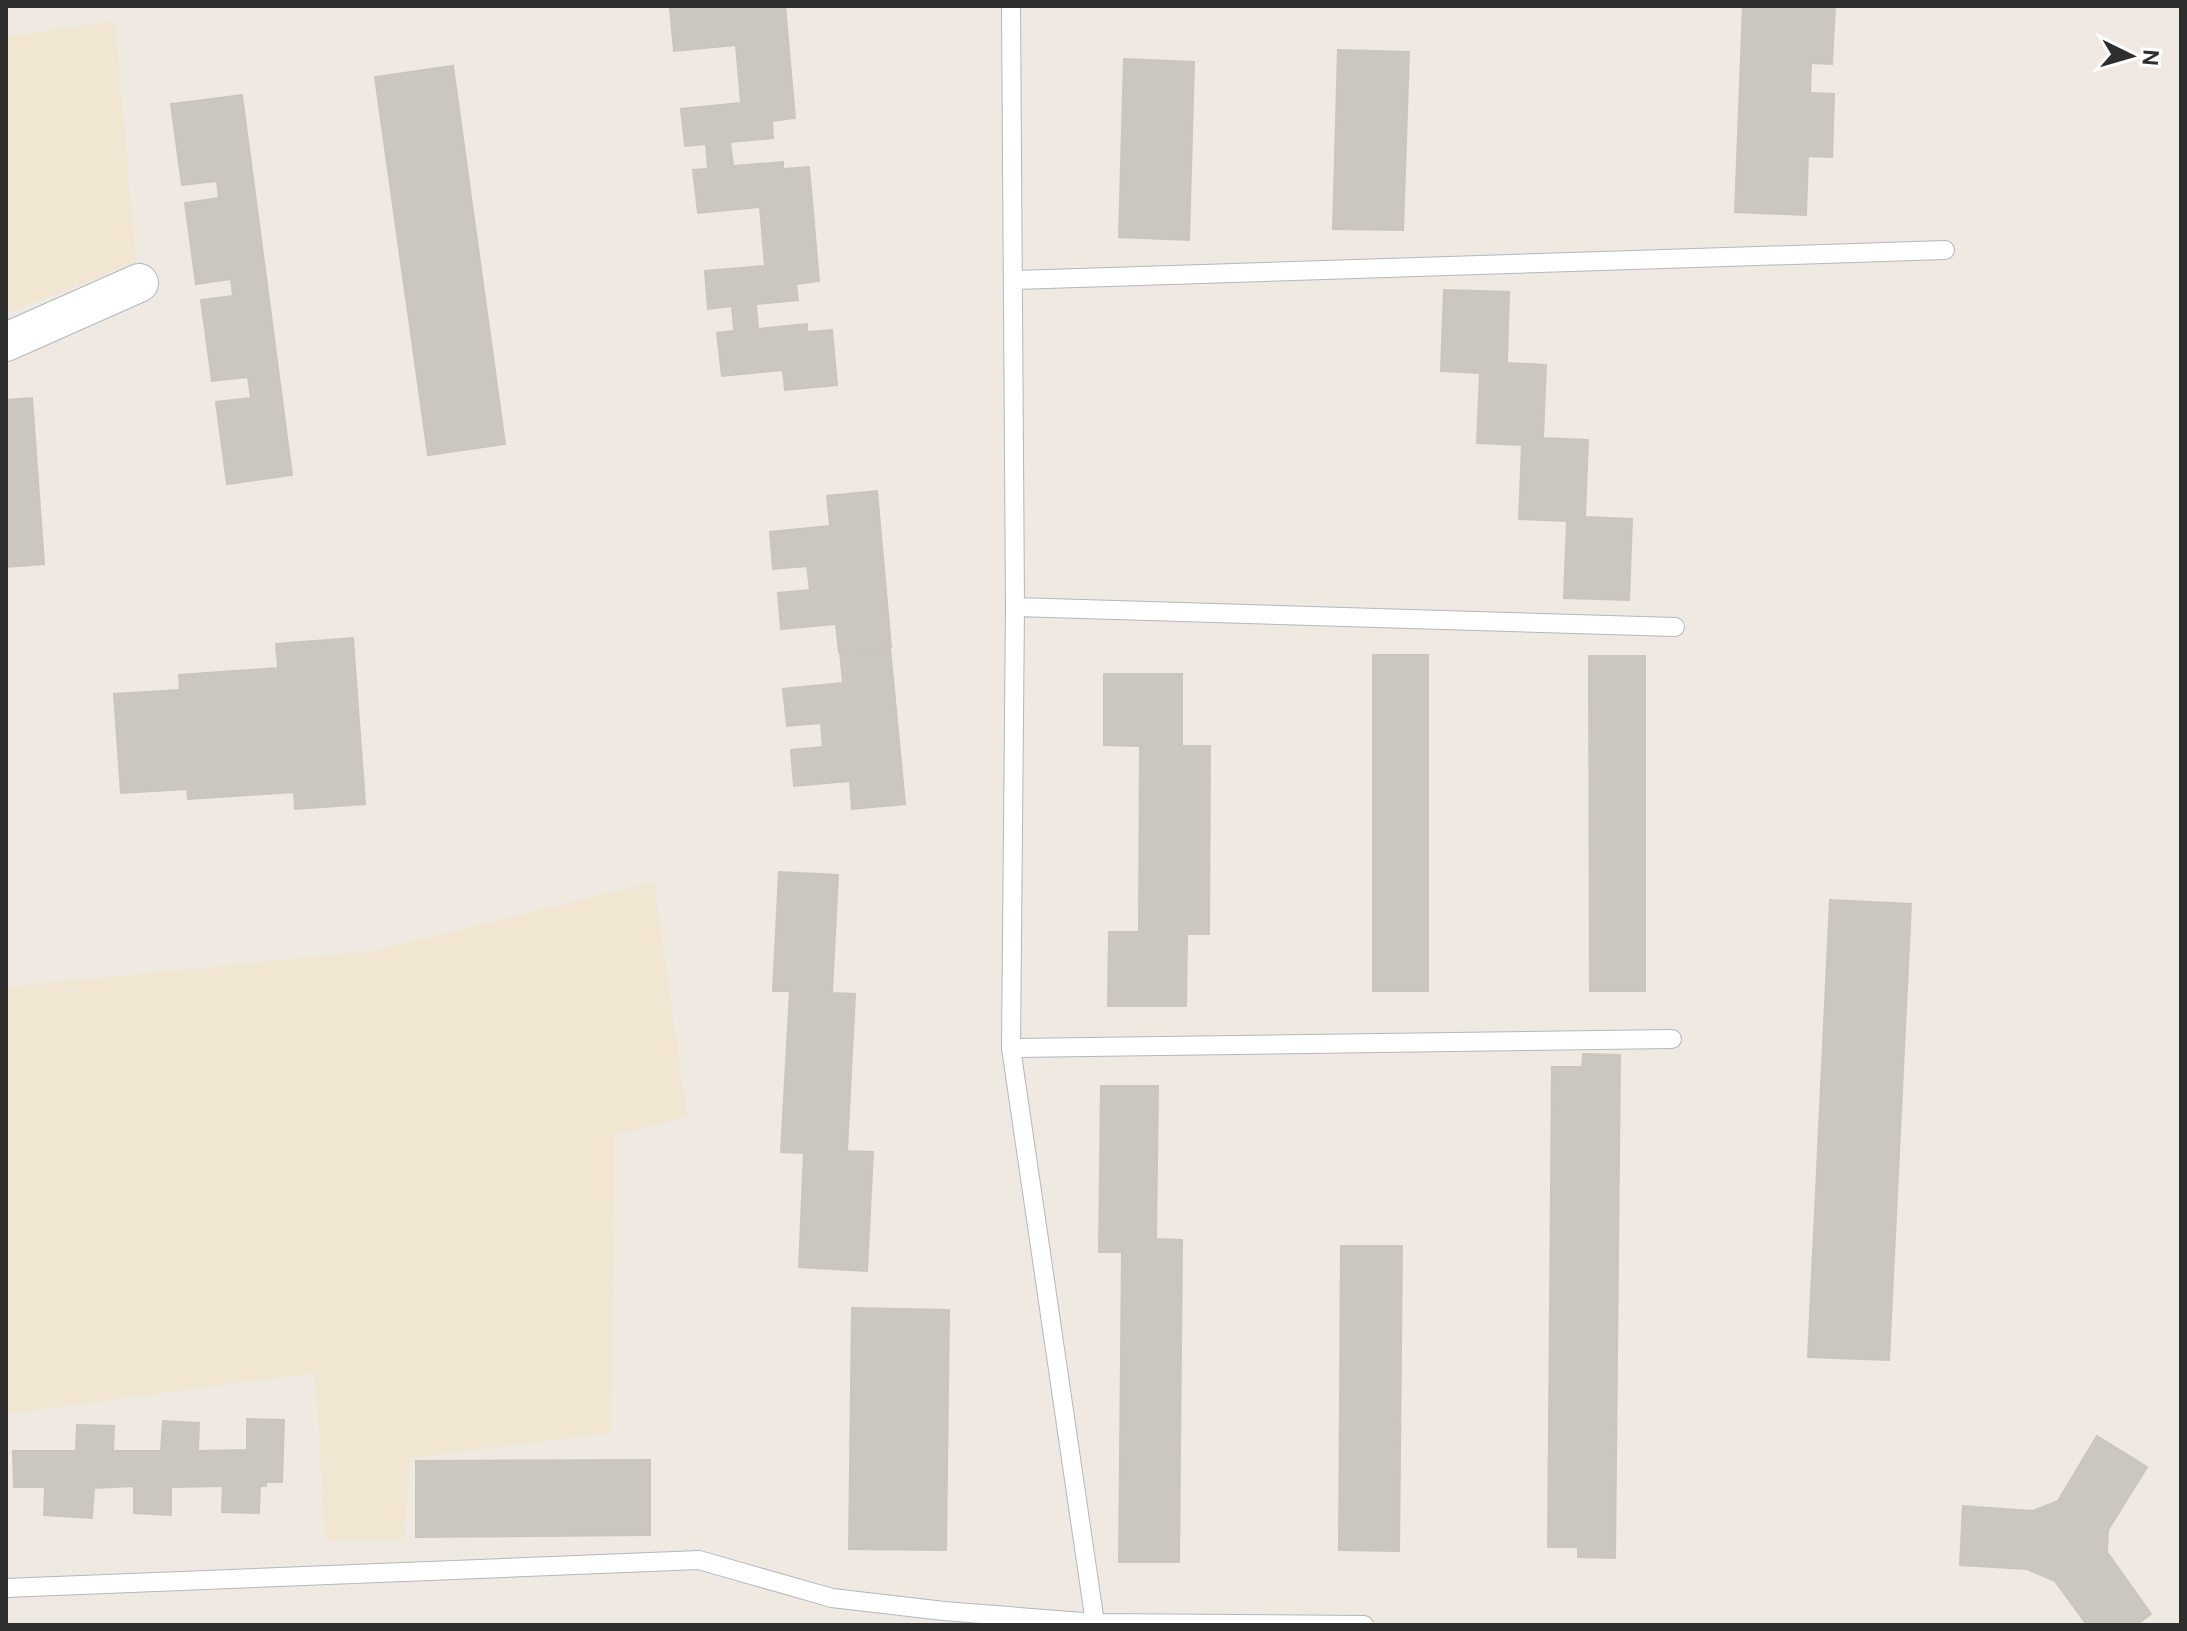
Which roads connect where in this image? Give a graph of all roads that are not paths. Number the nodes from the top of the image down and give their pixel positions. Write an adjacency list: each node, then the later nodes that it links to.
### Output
1 (1011, 6): 3 (lane)
2 (1945, 250): 3 (lane)
3 (1014, 280): 6 (lane)
4 (139, 283): 5 (street)
5 (6, 342)
6 (1015, 607): 7 (lane); 9 (lane)
7 (1675, 627)
8 (1672, 1039): 9 (lane)
9 (1011, 1048): 11 (lane)
10 (6, 1588): 11 (lane)
11 (1095, 1623): 12 (lane)
12 (1364, 1625)

